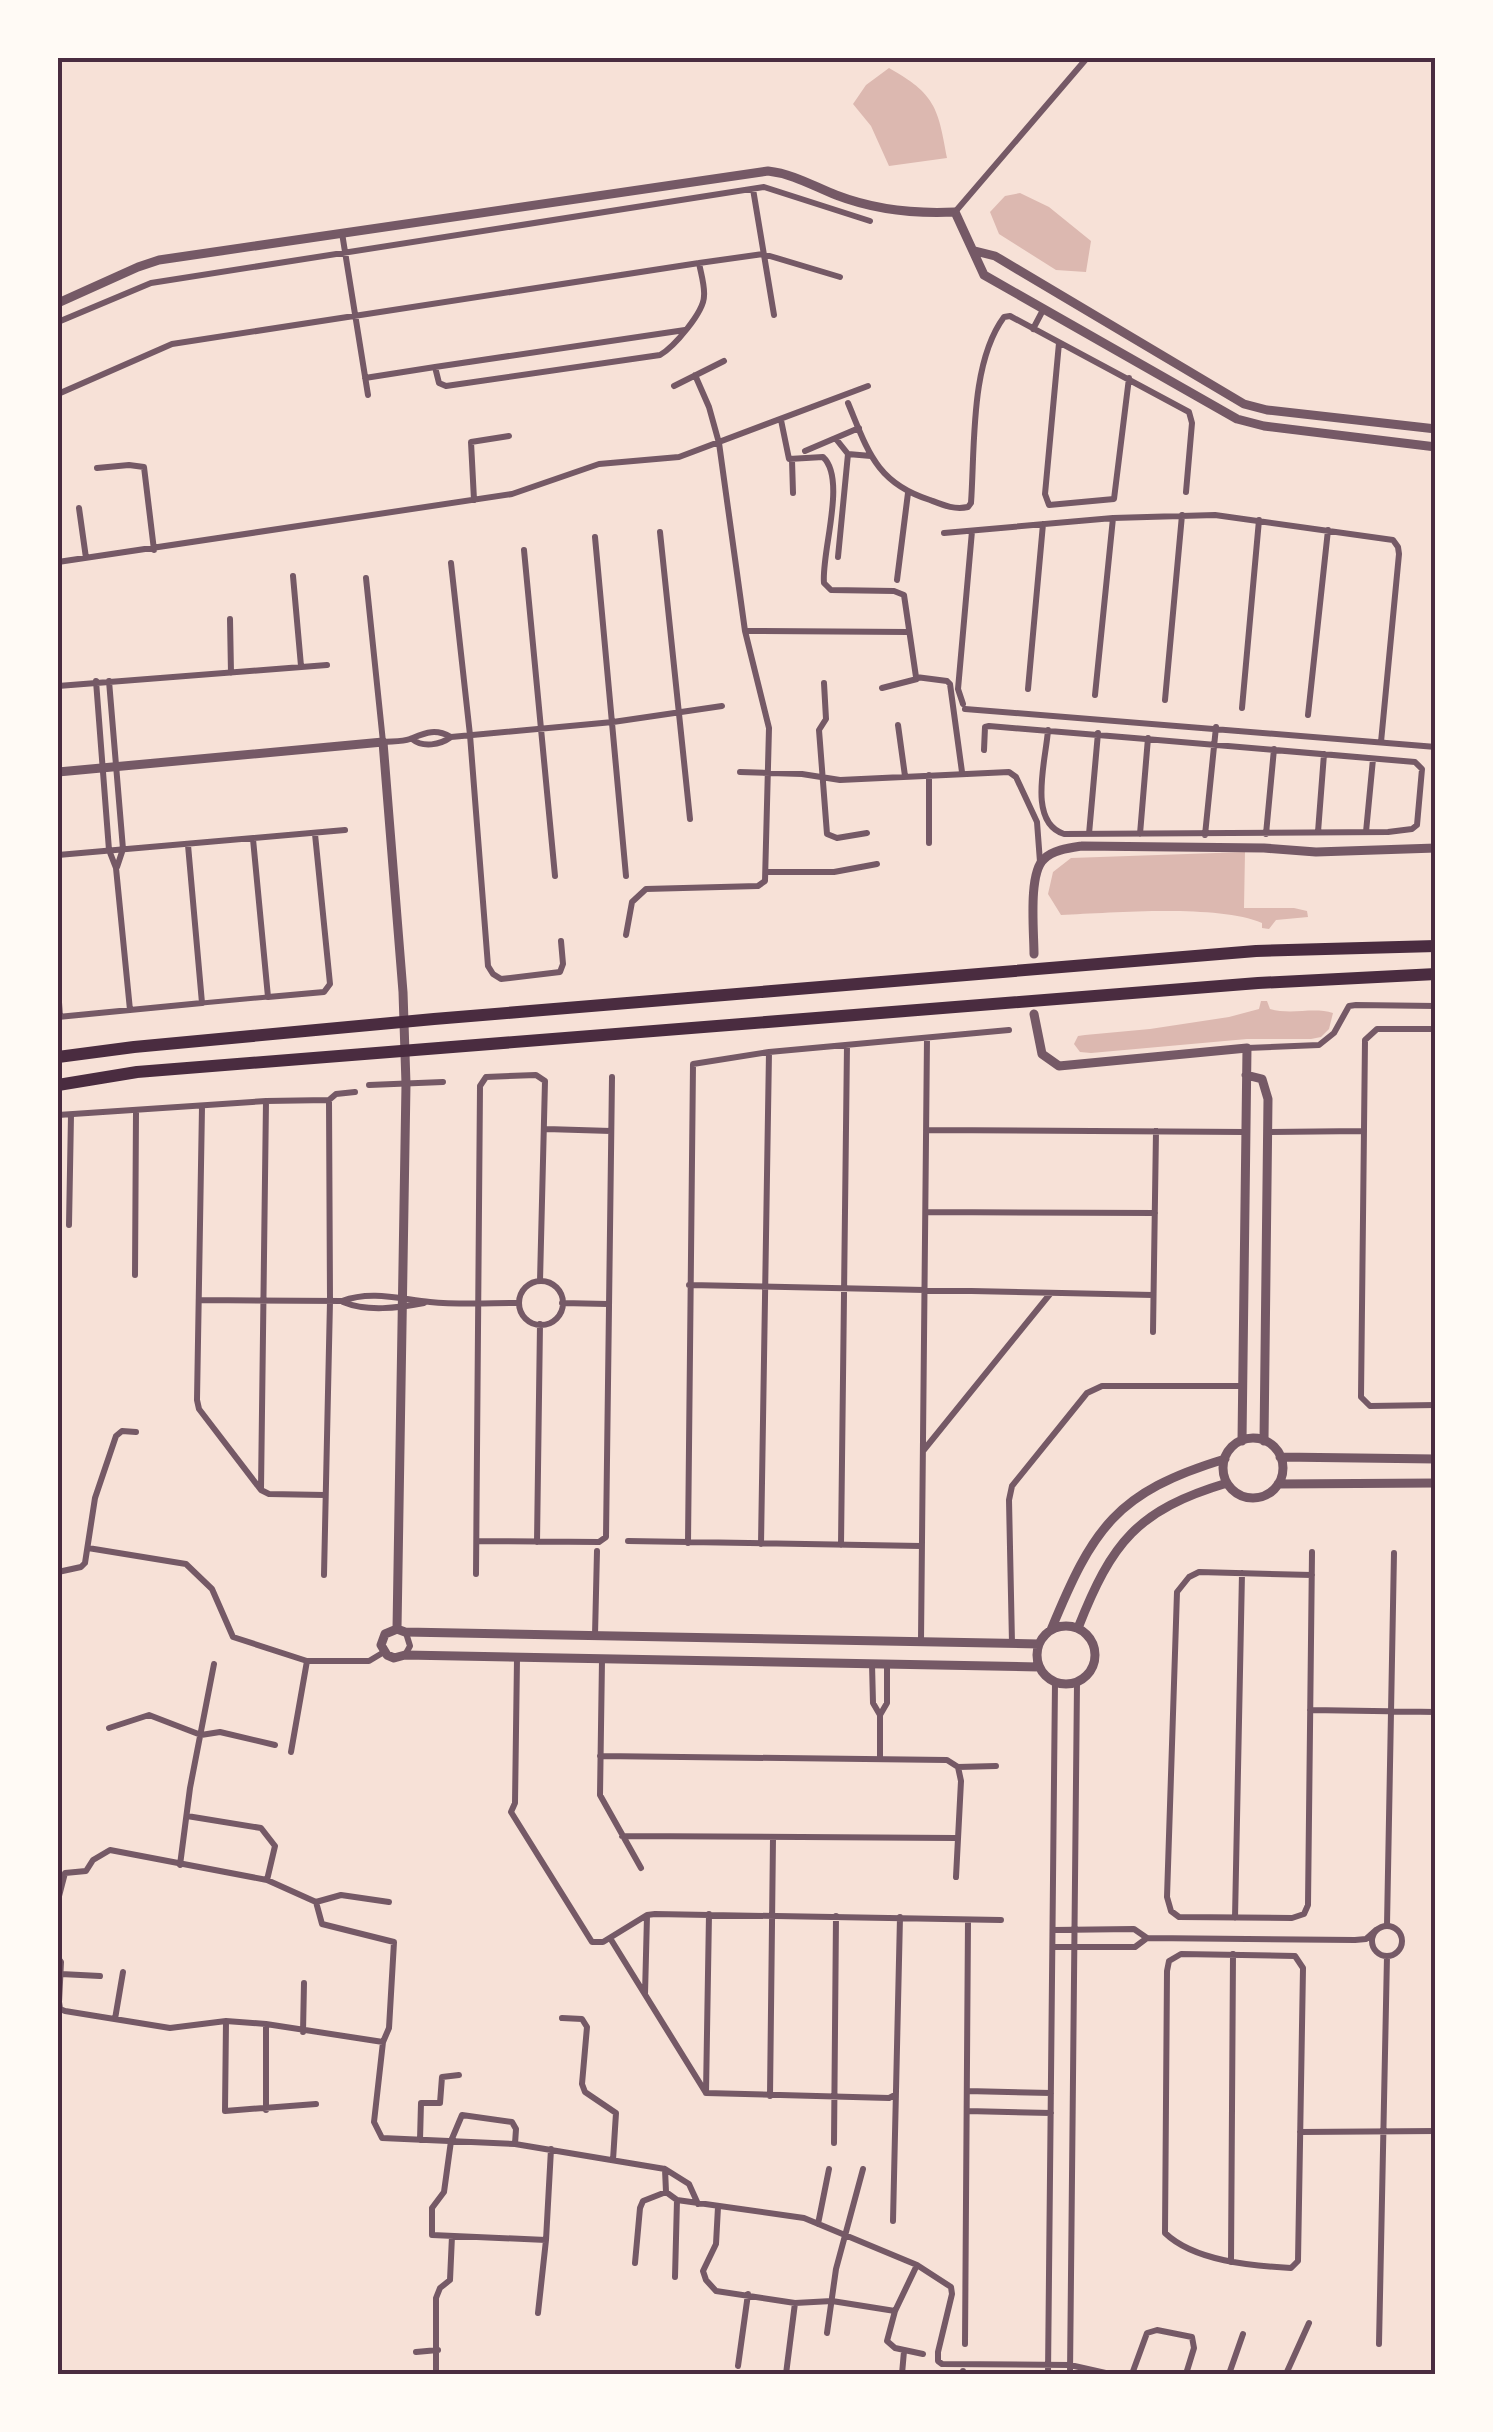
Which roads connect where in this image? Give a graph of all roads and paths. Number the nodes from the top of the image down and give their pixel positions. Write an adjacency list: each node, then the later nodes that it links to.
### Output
1 (1086, 58): 3 (street)
2 (752, 189): 4 (street); 7 (street); 8 (street)
3 (955, 212): 5 (street); 6 (street)
4 (870, 220)
5 (342, 233): 7 (street); 11 (street)
6 (975, 251): 12 (street); 18 (street)
7 (345, 253): 14 (street); 15 (street)
8 (764, 254): 9 (street); 10 (street); 13 (street)
9 (699, 264): 14 (street); 17 (street)
10 (840, 277)
11 (58, 303)
12 (1043, 310): 16 (street); 20 (street)
13 (774, 315)
14 (354, 316): 24 (street); 28 (street)
15 (58, 322)
16 (1033, 329): 19 (street); 45 (street)
17 (685, 330): 22 (street); 22 (street)
18 (1139, 341): 20 (street); 33 (street)
19 (1059, 343): 25 (street); 25 (street)
20 (1129, 357): 37 (street)
21 (724, 360): 23 (street)
22 (434, 367): 24 (street)
23 (696, 376): 26 (street); 36 (street)
24 (365, 378): 29 (street)
25 (1129, 378): 43 (street)
26 (674, 386)
27 (868, 386): 31 (street)
28 (58, 394)
29 (368, 395)
30 (848, 403): 32 (street)
31 (781, 420): 36 (street); 41 (street)
32 (859, 428): 35 (street); 40 (street)
33 (1436, 430)
34 (509, 436): 46 (street)
35 (836, 439): 38 (street); 39 (street)
36 (719, 442): 46 (street); 67 (street)
37 (1436, 447)
38 (805, 450)
39 (848, 454): 40 (street); 59 (street)
40 (871, 456): 45 (street)
41 (792, 460): 44 (street); 68 (street)
42 (96, 468): 57 (street)
43 (1186, 492)
44 (794, 494)
45 (908, 494): 65 (street)
46 (474, 500): 57 (street)
47 (79, 508): 60 (street)
48 (1182, 515): 49 (street); 50 (street); 80 (street)
49 (1113, 518): 51 (street); 79 (street)
50 (1259, 520): 53 (street); 82 (street)
51 (1043, 524): 52 (street); 78 (street)
52 (972, 530): 55 (street); 87 (street)
53 (1328, 530): 84 (street); 94 (street)
54 (660, 532): 83 (street)
55 (944, 533)
56 (595, 537): 85 (street)
57 (154, 550): 60 (street)
58 (524, 550): 88 (street)
59 (838, 557)
60 (86, 558): 61 (street)
61 (58, 562)
62 (451, 562): 91 (street)
63 (294, 576): 70 (street)
64 (366, 578): 93 (street)
65 (897, 580)
66 (230, 619): 71 (street)
67 (746, 631): 68 (street); 105 (street)
68 (908, 632): 72 (street)
69 (326, 665): 70 (street)
70 (301, 666): 71 (street)
71 (231, 673): 73 (street)
72 (917, 678): 77 (street); 106 (street)
73 (109, 681): 74 (street); 101 (street)
74 (96, 682): 76 (street); 102 (street)
75 (824, 682): 109 (street)
76 (58, 686)
77 (882, 688)
78 (1028, 688)
79 (1094, 694)
80 (1165, 700)
81 (722, 706): 83 (street)
82 (1242, 708)
83 (677, 714): 85 (street); 110 (street)
84 (1308, 714)
85 (613, 722): 88 (street); 132 (street)
86 (898, 726): 108 (street)
87 (1216, 727): 94 (street); 95 (street)
88 (543, 729): 91 (street); 131 (street)
89 (1048, 730): 90 (street); 98 (street); 116 (street)
90 (1098, 733): 92 (street); 116 (street)
91 (470, 735): 93 (street); 134 (street)
92 (1148, 738): 95 (street); 117 (street)
93 (383, 742): 101 (street); 155 (street)
94 (1381, 742): 96 (street)
95 (1214, 743): 97 (street); 118 (street)
96 (1436, 747)
97 (1274, 749): 99 (street); 119 (street)
98 (984, 750)
99 (1324, 754): 100 (street); 113 (street)
100 (1374, 758): 112 (street); 112 (street)
101 (116, 767): 102 (street); 124 (street)
102 (103, 768): 103 (street); 125 (street)
103 (58, 772)
104 (740, 772): 105 (street)
105 (769, 772): 109 (street); 130 (street)
106 (962, 772): 107 (street); 127 (street)
107 (929, 775): 108 (street); 121 (street)
108 (905, 776): 109 (street)
109 (825, 780): 115 (street)
110 (690, 819)
111 (345, 830): 114 (street)
112 (1366, 832): 113 (street)
113 (1318, 833): 119 (street)
114 (315, 834): 120 (street); 139 (street)
115 (867, 834)
116 (1089, 834): 117 (street)
117 (1140, 834): 118 (street)
118 (1205, 834): 119 (street)
119 (1266, 834)
120 (254, 839): 122 (street); 139 (street)
121 (929, 843)
122 (188, 845): 124 (street); 140 (street)
123 (1436, 848): 127 (street)
124 (123, 849): 125 (street); 129 (street)
125 (109, 850): 126 (street); 129 (street)
126 (58, 856)
127 (1040, 862): 136 (street)
128 (876, 864): 130 (street)
129 (116, 868): 142 (street)
130 (766, 872): 133 (street)
131 (556, 876)
132 (626, 876)
133 (626, 935)
134 (561, 941)
135 (1436, 946): 151 (highway)
136 (1034, 954)
137 (1436, 974): 156 (highway)
138 (58, 988): 144 (street)
139 (268, 997): 140 (street)
140 (202, 1004): 142 (street)
141 (1436, 1006): 149 (street)
142 (130, 1010): 144 (street)
143 (1034, 1014): 149 (street)
144 (59, 1017)
145 (1436, 1029): 169 (street)
146 (1009, 1030): 147 (street)
147 (927, 1038): 148 (street); 166 (street)
148 (847, 1045): 150 (street); 179 (street)
149 (1247, 1048): 152 (street)
150 (770, 1052): 177 (street); 178 (street)
151 (58, 1058)
152 (1246, 1075): 170 (street); 171 (street)
153 (612, 1078): 167 (street)
154 (443, 1082): 155 (street)
155 (406, 1084): 157 (street); 186 (street)
156 (58, 1085)
157 (369, 1085)
158 (355, 1092): 159 (street)
159 (327, 1099): 160 (street); 185 (street)
160 (266, 1101): 161 (street); 184 (street)
161 (202, 1107): 162 (street); 183 (street)
162 (136, 1112): 163 (street); 175 (street)
163 (72, 1114): 164 (street); 174 (street)
164 (58, 1115)
165 (546, 1129): 167 (street); 176 (street); 187 (street)
166 (926, 1130): 168 (street); 172 (street)
167 (611, 1131): 190 (street)
168 (1156, 1131): 170 (street); 173 (street)
169 (1363, 1131): 171 (street); 194 (street)
170 (1245, 1132): 193 (street)
171 (1268, 1132): 197 (street)
172 (926, 1212): 173 (street); 180 (street)
173 (1155, 1213): 182 (street)
174 (70, 1225)
175 (135, 1275)
176 (540, 1281): 188 (street); 189 (street)
177 (689, 1285): 178 (street); 210 (street)
178 (766, 1286): 179 (street); 211 (street)
179 (844, 1288): 180 (street); 212 (street)
180 (924, 1290): 181 (street); 198 (street)
181 (1051, 1293): 182 (street); 198 (street)
182 (1153, 1295): 192 (street)
183 (200, 1300): 184 (street); 205 (street)
184 (264, 1301): 185 (street); 205 (street)
185 (330, 1301): 186 (street); 206 (street)
186 (402, 1302): 187 (street); 225 (street)
187 (478, 1303): 188 (street); 207 (street)
188 (519, 1303): 191 (street)
189 (562, 1303): 190 (street); 191 (street)
190 (608, 1304): 209 (street)
191 (540, 1324): 209 (street)
192 (1153, 1332)
193 (1241, 1386): 196 (street); 228 (street)
194 (1436, 1405)
195 (136, 1432): 214 (street)
196 (1242, 1440): 197 (street); 200 (street)
197 (1264, 1441): 199 (street)
198 (923, 1452): 213 (street)
199 (1280, 1457): 201 (street); 204 (street)
200 (1225, 1459): 202 (street); 224 (street)
201 (1436, 1459)
202 (1227, 1483): 204 (street); 223 (street)
203 (1436, 1483): 204 (street)
204 (1278, 1484)
205 (261, 1490): 206 (street)
206 (325, 1496): 222 (street)
207 (477, 1541): 209 (street); 220 (street)
208 (628, 1541): 210 (street)
209 (536, 1542)
210 (688, 1543): 211 (street)
211 (762, 1544): 212 (street)
212 (841, 1545): 213 (street)
213 (922, 1546): 227 (street)
214 (88, 1548): 218 (street); 234 (street)
215 (597, 1552): 226 (street)
216 (1312, 1552): 221 (street)
217 (1394, 1553): 242 (street)
218 (58, 1572)
219 (1242, 1573): 221 (street); 269 (street); 269 (street)
220 (476, 1574)
221 (1312, 1575): 241 (street)
222 (324, 1576)
223 (1078, 1628): 224 (street); 240 (street)
224 (1051, 1630): 229 (street)
225 (401, 1631): 226 (street); 230 (street); 231 (street)
226 (595, 1637): 227 (street)
227 (921, 1641): 228 (street)
228 (1012, 1643): 229 (street)
229 (1039, 1644): 238 (street)
230 (384, 1652): 231 (street); 234 (street)
231 (405, 1655): 232 (street)
232 (518, 1659): 233 (street); 276 (street)
233 (602, 1660): 236 (street); 249 (street)
234 (306, 1662): 248 (street)
235 (214, 1664): 246 (street)
236 (872, 1664): 237 (street); 244 (street)
237 (887, 1664): 238 (street); 244 (street)
238 (1039, 1666): 239 (street)
239 (1055, 1682): 240 (street); 273 (street)
240 (1077, 1683): 274 (street)
241 (1310, 1710): 242 (street); 269 (street)
242 (1390, 1712): 243 (street); 272 (street)
243 (1436, 1712)
244 (880, 1715): 250 (street)
245 (109, 1728): 246 (street)
246 (201, 1735): 247 (street); 253 (street)
247 (275, 1745)
248 (291, 1752)
249 (600, 1756): 250 (street); 254 (street)
250 (880, 1760): 252 (street)
251 (996, 1766): 252 (street)
252 (958, 1767): 256 (street)
253 (186, 1816): 257 (street); 260 (street)
254 (622, 1836): 255 (street); 258 (street)
255 (773, 1838): 256 (street); 266 (street)
256 (956, 1838): 259 (street)
257 (180, 1866): 260 (street); 261 (street)
258 (640, 1868)
259 (956, 1877)
260 (267, 1880): 262 (street)
261 (58, 1900)
262 (316, 1902): 263 (street); 295 (street)
263 (389, 1902)
264 (709, 1914): 265 (street); 266 (street); 298 (street)
265 (647, 1915): 276 (street); 289 (street)
266 (772, 1915): 267 (street); 300 (street)
267 (836, 1916): 268 (street); 302 (street)
268 (900, 1917): 271 (street); 301 (street)
269 (1235, 1918)
270 (1000, 1920): 271 (street)
271 (968, 1921): 297 (street)
272 (1386, 1925): 275 (street); 283 (street)
273 (1053, 1930): 274 (street); 279 (street)
274 (1074, 1930): 277 (street); 280 (street)
275 (1376, 1930): 278 (street); 281 (street)
276 (610, 1938): 289 (street)
277 (1147, 1938): 278 (street); 280 (street)
278 (1355, 1940): 281 (street)
279 (1053, 1947): 280 (street); 299 (street)
280 (1073, 1948): 347 (street)
281 (1376, 1952): 283 (street)
282 (1233, 1954): 309 (street); 329 (street); 329 (street)
283 (1386, 1956): 307 (street)
284 (58, 1958): 286 (street)
285 (123, 1972): 291 (street)
286 (61, 1974): 287 (street); 291 (street)
287 (100, 1976)
288 (304, 1983): 294 (street)
289 (646, 1998): 298 (street)
290 (562, 2018): 315 (street)
291 (115, 2020): 292 (street)
292 (226, 2021): 293 (street); 304 (street)
293 (266, 2024): 294 (street); 304 (street)
294 (303, 2032): 295 (street)
295 (383, 2042): 310 (street)
296 (459, 2075): 310 (street)
297 (967, 2091): 299 (street); 305 (street)
298 (706, 2093): 300 (street)
299 (1051, 2093): 306 (street)
300 (770, 2096): 302 (street)
301 (895, 2096): 302 (street); 323 (street)
302 (834, 2097): 312 (street)
303 (316, 2104): 304 (street)
304 (266, 2110)
305 (967, 2111): 306 (street); 340 (street)
306 (1050, 2112): 346 (street)
307 (1384, 2131): 308 (street); 309 (street); 341 (street)
308 (1436, 2131)
309 (1300, 2132): 329 (street)
310 (420, 2140): 311 (street)
311 (450, 2141): 313 (street); 313 (street); 326 (street)
312 (834, 2143)
313 (515, 2144): 314 (street)
314 (551, 2150): 315 (street); 327 (street)
315 (613, 2160): 317 (street)
316 (862, 2168): 325 (street)
317 (665, 2169): 319 (street); 321 (street)
318 (829, 2169): 324 (street)
319 (666, 2192): 320 (street); 328 (street)
320 (678, 2200): 321 (street); 331 (street)
321 (698, 2204): 322 (street)
322 (718, 2207): 324 (street); 332 (street)
323 (893, 2221)
324 (818, 2224): 325 (street)
325 (844, 2235): 330 (street); 333 (street)
326 (452, 2236): 327 (street); 342 (street)
327 (546, 2240): 336 (street)
328 (635, 2262)
329 (1231, 2262)
330 (917, 2265): 335 (street); 346 (street)
331 (675, 2276)
332 (748, 2294): 334 (street); 348 (street)
333 (832, 2301): 334 (street); 335 (street); 338 (street)
334 (795, 2303): 350 (street)
335 (895, 2311): 343 (street)
336 (538, 2312)
337 (1309, 2322): 358 (street)
338 (828, 2333)
339 (1243, 2334): 357 (street)
340 (965, 2344)
341 (1379, 2344)
342 (438, 2350): 344 (street); 349 (street)
343 (904, 2351): 345 (street); 351 (street)
344 (416, 2352)
345 (923, 2354)
346 (1048, 2365): 347 (street); 352 (street)
347 (1070, 2365): 353 (street); 354 (street)
348 (738, 2366)
349 (436, 2374)
350 (786, 2374)
351 (902, 2374)
352 (1048, 2374)
353 (1070, 2374)
354 (1110, 2374)
355 (1132, 2374): 356 (street)
356 (1186, 2374)
357 (1229, 2374)
358 (1286, 2374)

